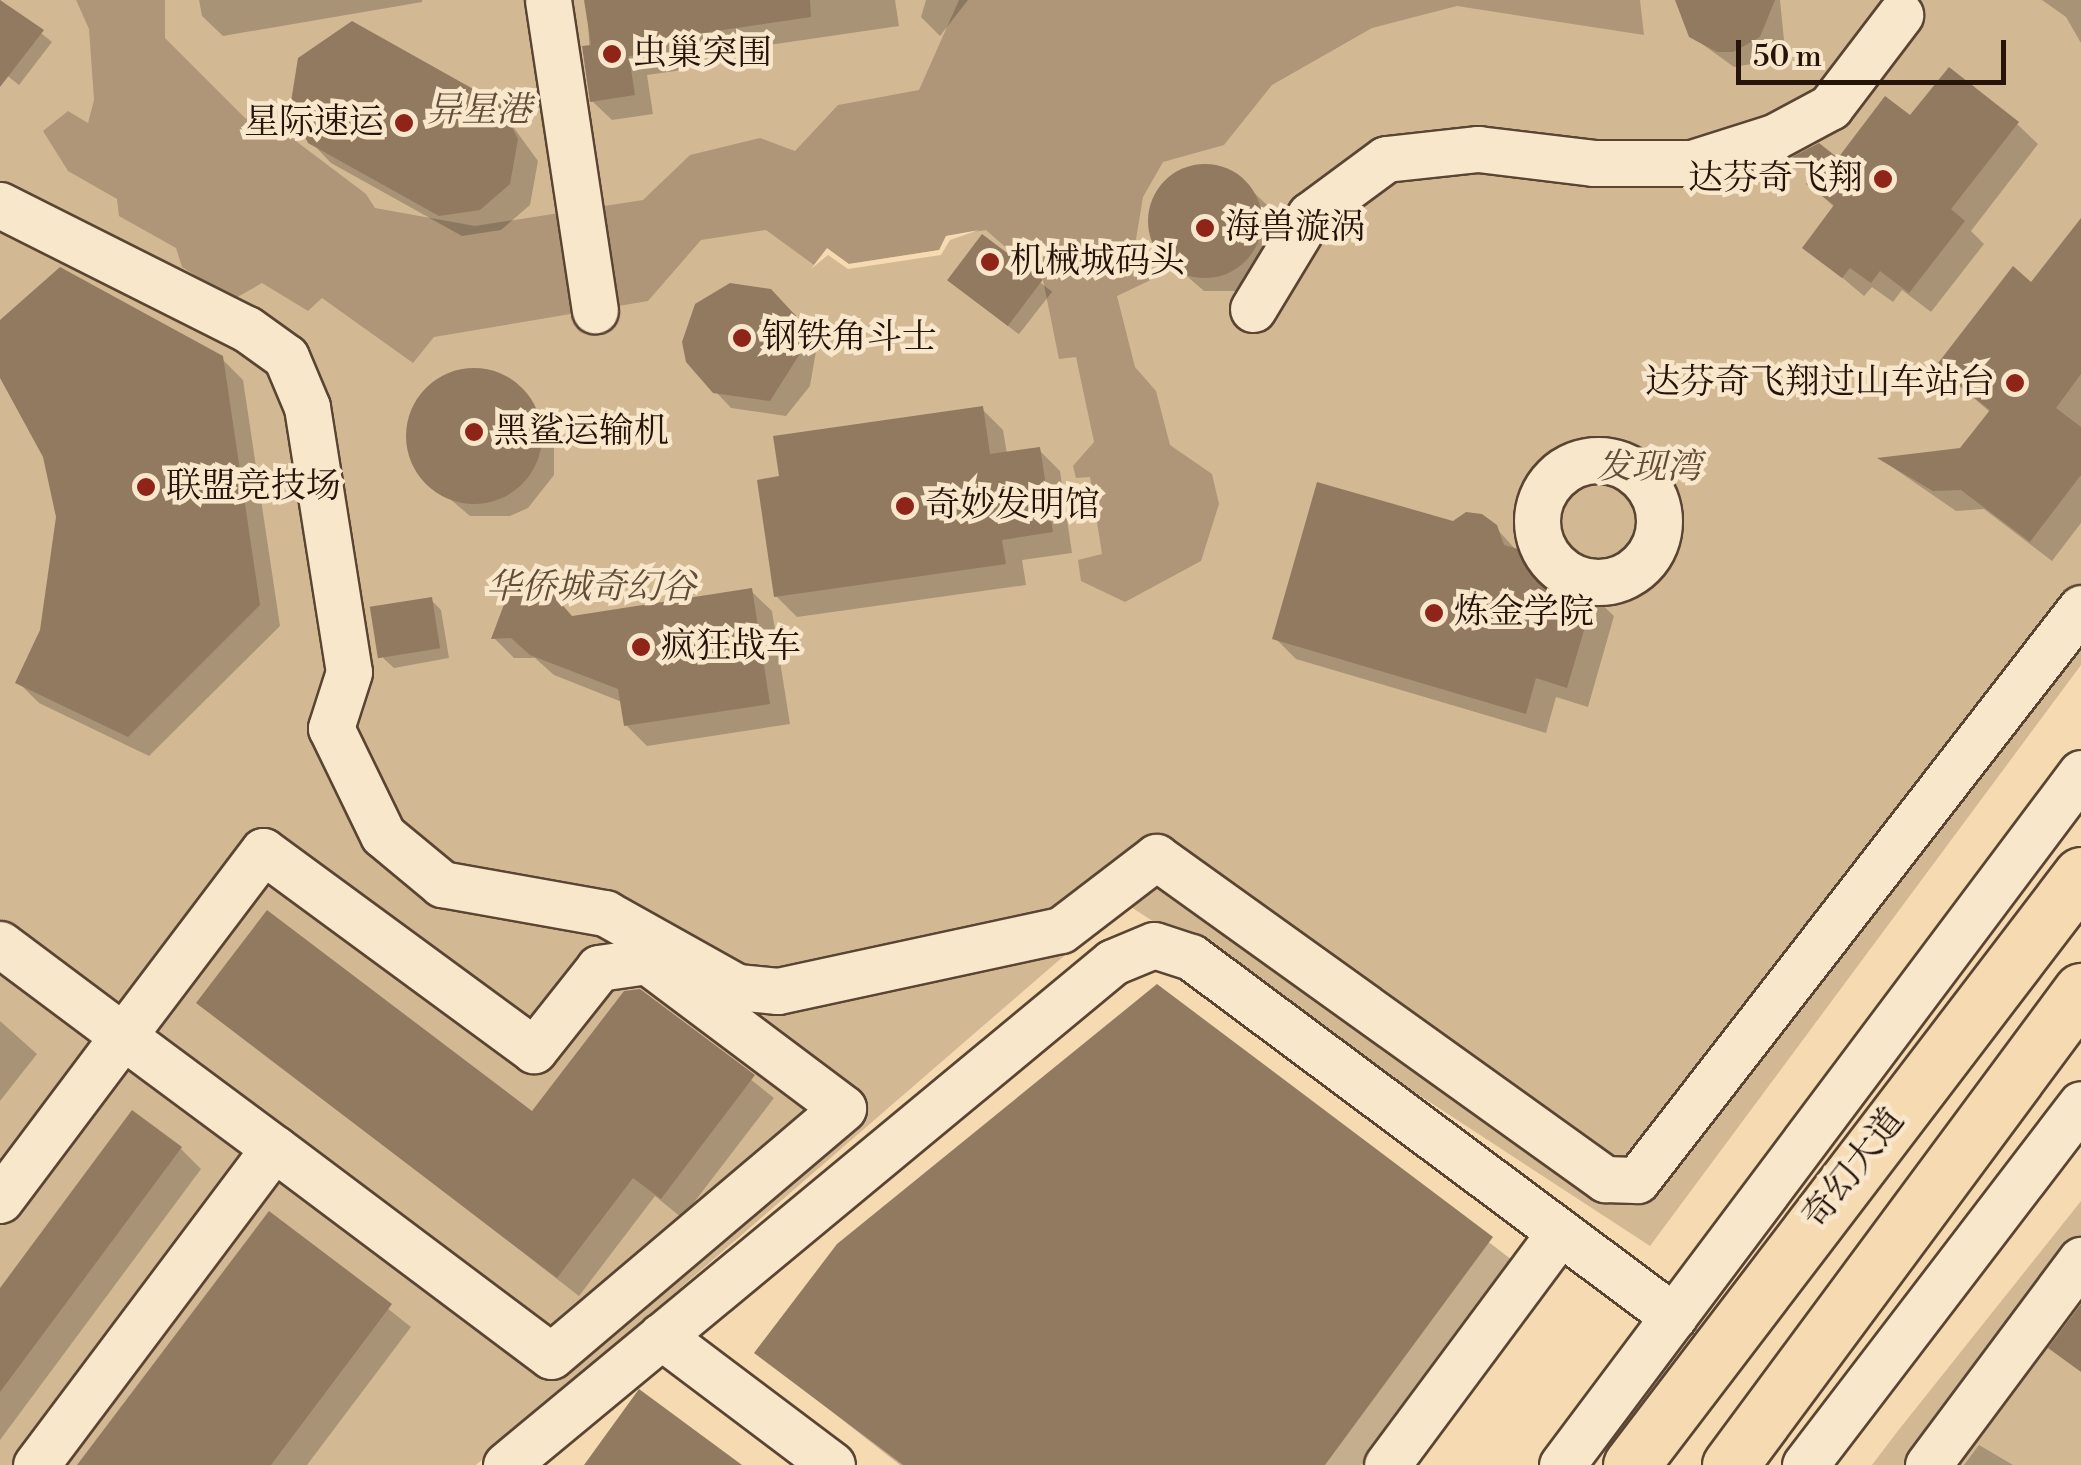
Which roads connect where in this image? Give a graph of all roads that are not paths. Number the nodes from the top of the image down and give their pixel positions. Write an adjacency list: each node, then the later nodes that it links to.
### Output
1 (548, 0): 5 (street)
2 (1900, 15): 4 (street)
3 (17, 216): 6 (street)
4 (1254, 308)
5 (595, 310)
6 (2081, 608)
7 (2081, 773): 19 (street)
8 (2081, 874): 15 (main road, 奇幻大道)
9 (0, 944): 11 (street)
10 (2081, 991): 17 (main road)
11 (124, 1036): 13 (street); 13 (street); 14 (street)
12 (2081, 1104): 21 (street)
13 (274, 1148): 22 (street)
14 (0, 1200)
15 (1819, 1214): 19 (street); 27 (main road, 奇幻大道)
16 (1560, 1232): 19 (street); 20 (street); 25 (street)
17 (1890, 1248): 21 (street); 28 (main road)
18 (2081, 1260): 30 (street)
19 (1687, 1300): 26 (street)
20 (661, 1336): 23 (street); 24 (street)
21 (1854, 1402): 29 (street)
22 (36, 1465)
23 (506, 1465)
24 (832, 1465)
25 (1387, 1465)
26 (1562, 1465)
27 (1631, 1465)
28 (1730, 1465)
29 (1806, 1465)
30 (1928, 1465)

